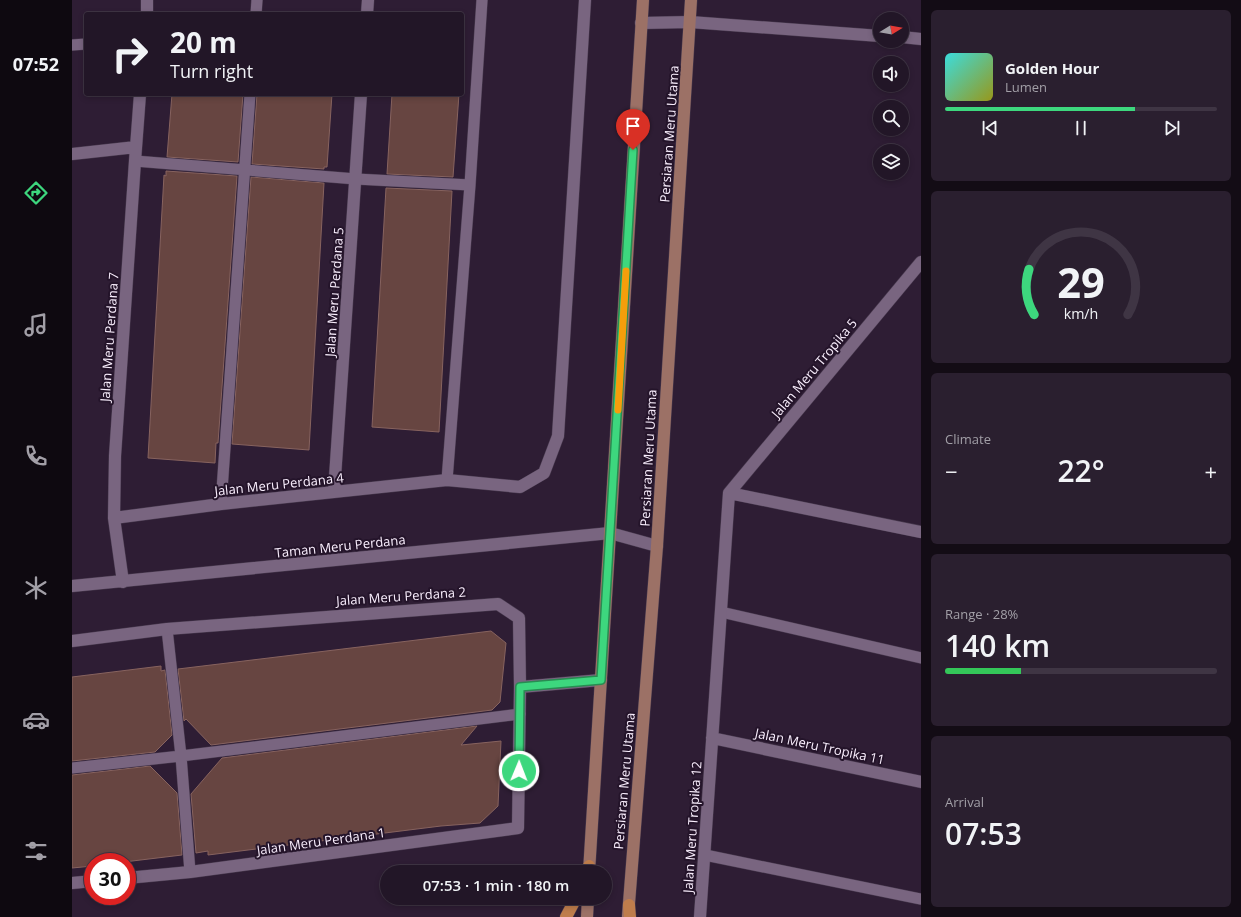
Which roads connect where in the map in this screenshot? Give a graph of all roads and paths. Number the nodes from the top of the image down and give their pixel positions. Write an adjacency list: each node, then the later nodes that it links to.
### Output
1 (148, 0): 8 (street)
2 (256, 0): 9 (lane)
3 (368, 0): 10 (street)
4 (482, 0): 26 (lane)
5 (585, 0): 28 (street, Jalan Meru Perdana 4)
6 (643, 0): 12 (main road)
7 (691, 0): 11 (main road, Persiaran Meru Utama)
8 (147, 12)
9 (256, 12)
10 (367, 12)
11 (690, 22): 12 (street); 13 (street); 35 (main road, Persiaran Meru Utama)
12 (641, 23): 34 (main road)
13 (873, 35)
14 (909, 38): 15 (street)
15 (921, 39)
16 (84, 44): 17 (lane)
17 (72, 45)
18 (140, 96): 21 (street, Jalan Meru Perdana 7)
19 (250, 96): 24 (lane)
20 (362, 96): 25 (street, Jalan Meru Perdana 5)
21 (136, 147): 22 (street); 23 (street, Jalan Meru Perdana 7)
22 (72, 154)
23 (135, 161): 24 (lane); 32 (street, Jalan Meru Perdana 7)
24 (245, 169): 25 (lane); 31 (lane)
25 (356, 179): 26 (lane); 29 (street, Jalan Meru Perdana 5)
26 (470, 185): 28 (lane)
27 (921, 262): 30 (street, Jalan Meru Tropika 5)
28 (447, 480): 29 (street, Jalan Meru Perdana 4)
29 (334, 492): 31 (street, Jalan Meru Perdana 4)
30 (729, 493): 33 (street); 38 (street, Jalan Meru Tropika 12)
31 (221, 504): 32 (street, Jalan Meru Perdana 4)
32 (114, 518): 36 (street, Jalan Meru Perdana 7)
33 (921, 532)
34 (610, 533): 35 (street); 36 (street, Taman Meru Perdana); 42 (main road)
35 (657, 546): 61 (main road, Persiaran Meru Utama)
36 (123, 582): 37 (street, Taman Meru Perdana)
37 (72, 586)
38 (721, 612): 41 (lane); 45 (street, Jalan Meru Tropika 12)
39 (167, 629): 40 (street, Jalan Meru Perdana 2); 43 (street, Jalan Meru Perdana 2); 46 (lane)
40 (72, 641)
41 (921, 658)
42 (601, 680): 43 (street); 51 (main road)
43 (520, 687): 44 (street, Jalan Meru Perdana 2)
44 (520, 714): 46 (lane); 49 (street, Jalan Meru Perdana 2)
45 (712, 738): 48 (street, Jalan Meru Tropika 11); 50 (street, Jalan Meru Tropika 12)
46 (181, 756): 47 (lane); 52 (lane)
47 (72, 768)
48 (921, 782)
49 (518, 828): 52 (street, Jalan Meru Perdana 1)
50 (704, 855): 56 (lane); 62 (street, Jalan Meru Tropika 12)
51 (588, 865)
52 (190, 872): 53 (street, Jalan Meru Perdana 1)
53 (136, 877)
54 (84, 883): 55 (street)
55 (72, 884)
56 (921, 899)
57 (572, 905): 59 (main road)
58 (588, 905): 60 (main road)
59 (566, 917)
60 (587, 917)
61 (629, 917)
62 (700, 917)

